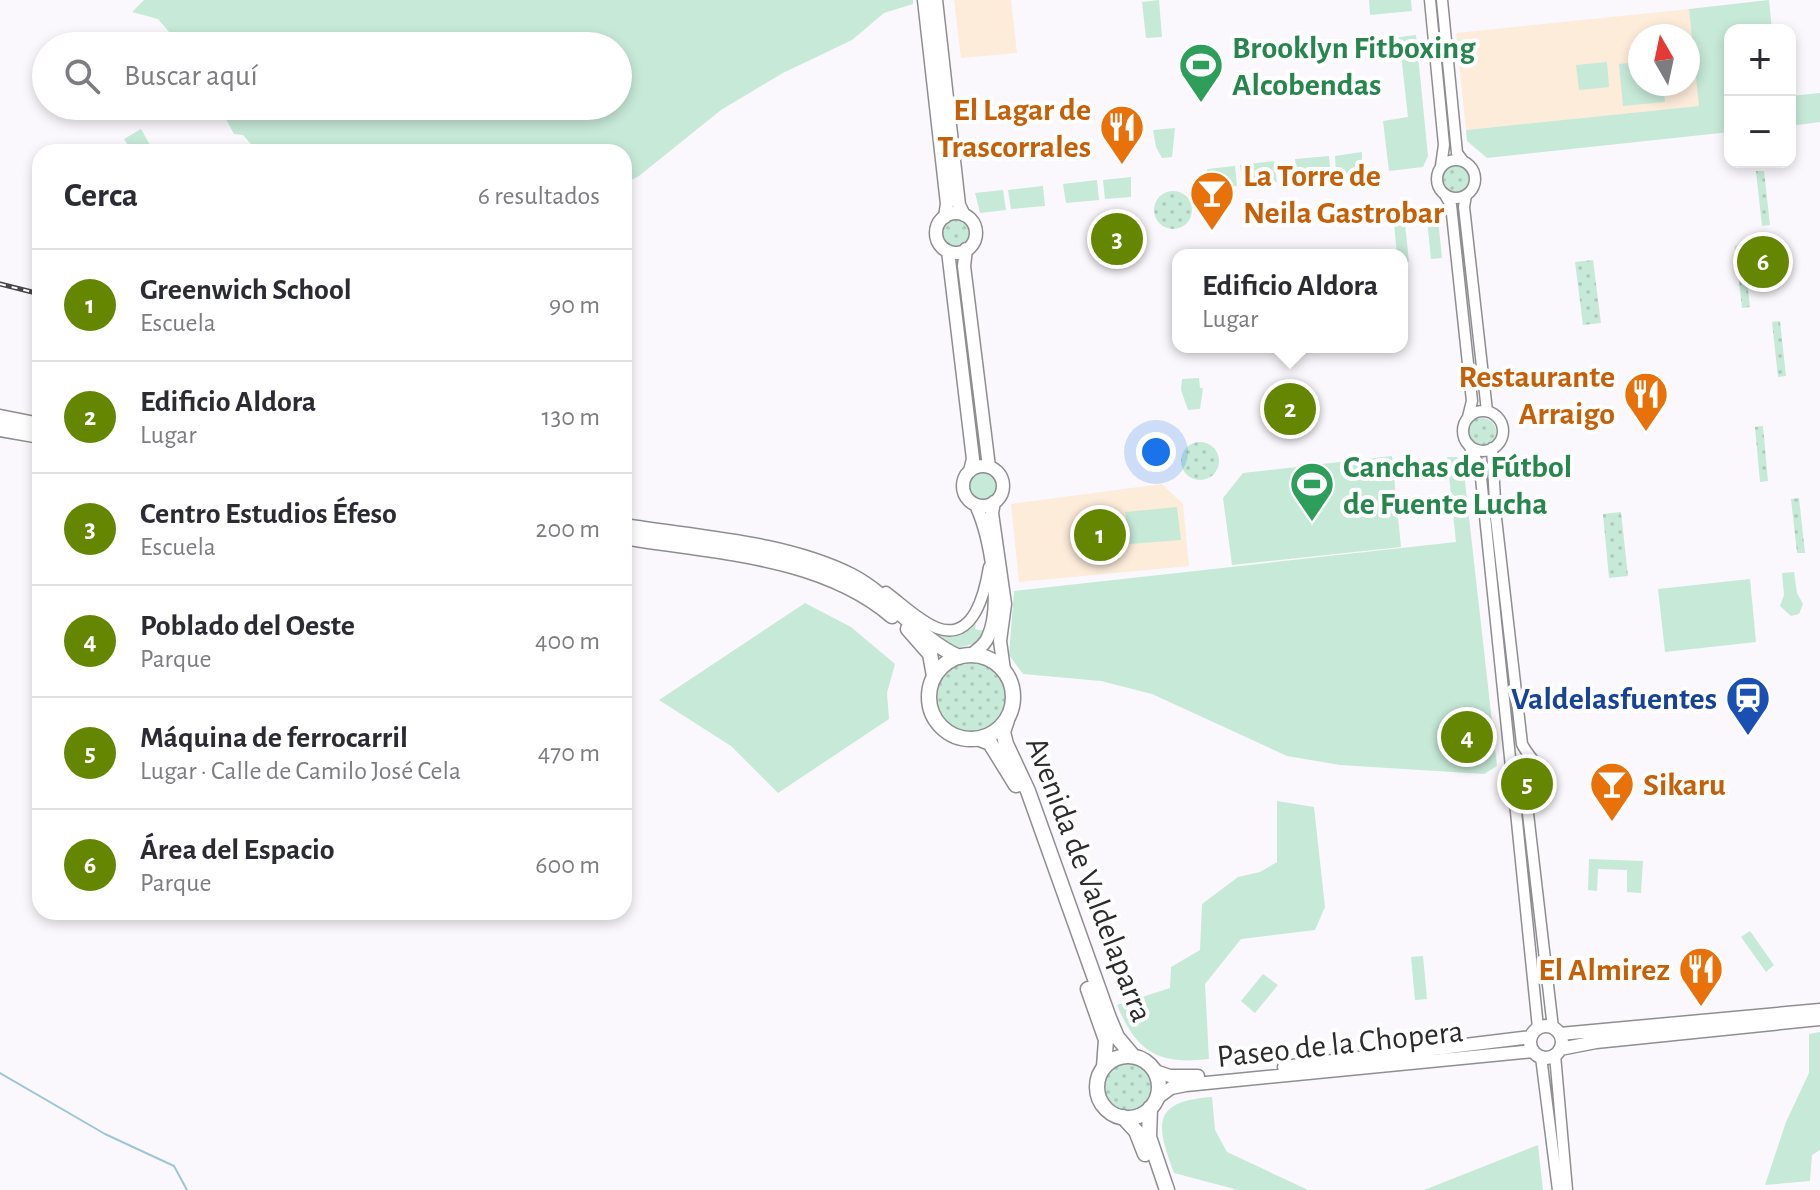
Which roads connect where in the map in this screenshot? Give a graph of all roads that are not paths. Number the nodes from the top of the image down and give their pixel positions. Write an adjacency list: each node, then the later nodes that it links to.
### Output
1 (924, 0): 10 (main road)
2 (936, 0): 9 (main road)
3 (1430, 0): 6 (street)
4 (1442, 0): 5 (street)
5 (1463, 161): 6 (street); 8 (street)
6 (1441, 166): 7 (street)
7 (1445, 195): 8 (street); 15 (street)
8 (1466, 195): 13 (street)
9 (964, 215): 10 (main road); 11 (main road)
10 (945, 217): 12 (main road)
11 (966, 249): 12 (main road); 21 (main road)
12 (948, 251): 22 (main road)
13 (1487, 411): 15 (street); 20 (street)
14 (0, 417): 16 (highway)
15 (1468, 417): 19 (street)
16 (32, 423)
17 (0, 429): 18 (highway)
18 (32, 435)
19 (1469, 445): 20 (street); 35 (street)
20 (1492, 448): 34 (street)
21 (989, 467): 22 (main road); 23 (main road)
22 (970, 471): 24 (main road)
23 (994, 502): 24 (main road); 30 (main road)
24 (976, 505): 27 (main road)
25 (632, 527): 28 (highway)
26 (632, 538): 31 (highway)
27 (990, 560): 28 (street); 29 (main road)
28 (852, 576): 29 (highway)
29 (965, 656): 30 (highway); 31 (highway)
30 (1004, 670): 32 (highway)
31 (934, 676): 33 (highway)
32 (1007, 720): 33 (highway); 44 (highway, Avenida de Valdelaparra)
33 (980, 739): 45 (highway, Avenida de Valdelaparra)
34 (1529, 759): 35 (street); 37 (street)
35 (1511, 767): 36 (street)
36 (1515, 802): 37 (street); 41 (street)
37 (1527, 805): 40 (street)
38 (1820, 1010): 40 (main road)
39 (1820, 1019): 42 (main road)
40 (1556, 1031): 41 (main road, Paseo de la Chopera); 42 (main road)
41 (1534, 1033): 43 (main road); 46 (main road, Paseo de la Chopera)
42 (1558, 1052): 43 (main road, Paseo de la Chopera); 52 (street)
43 (1537, 1054): 47 (main road, Paseo de la Chopera); 51 (street)
44 (1133, 1056): 45 (highway); 46 (highway)
45 (1104, 1067): 48 (highway)
46 (1155, 1071): 47 (highway)
47 (1153, 1104): 48 (highway); 50 (highway)
48 (1123, 1117): 49 (highway)
49 (1158, 1190)
50 (1167, 1190)
51 (1558, 1190)
52 (1567, 1190)

